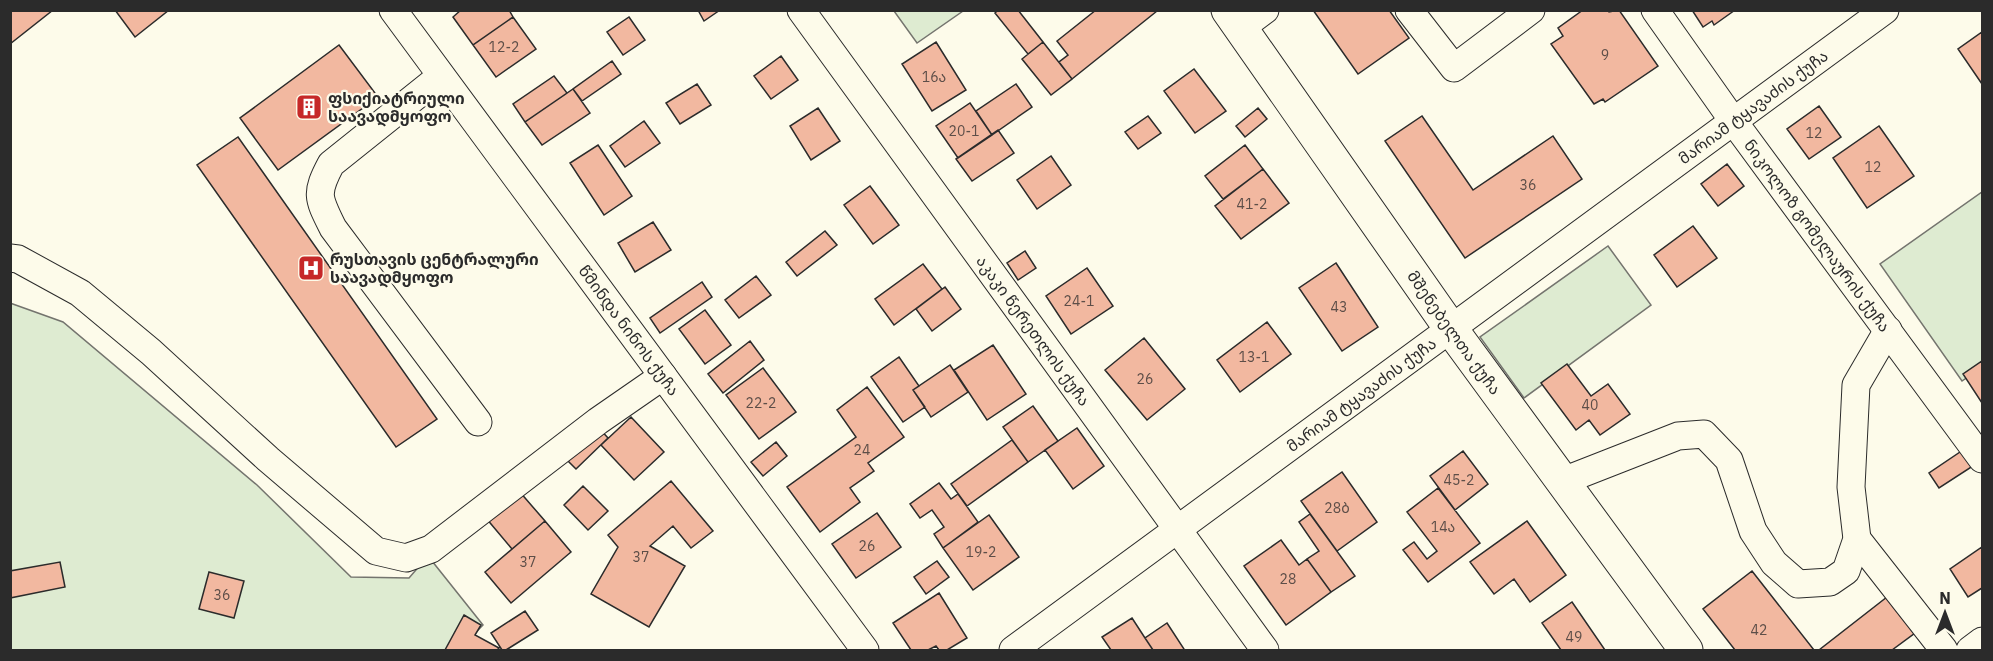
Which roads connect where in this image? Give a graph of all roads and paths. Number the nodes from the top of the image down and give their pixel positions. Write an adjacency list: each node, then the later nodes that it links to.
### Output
1 (393, 10): 8 (street, წმინდა ნინოს ქუჩა)
2 (801, 10): 17 (street, აკაკი წერეთლის ქუჩა)
3 (1409, 10): 6 (street)
4 (1655, 10): 9 (street, ნიკოლოზ გომელაურის ქუჩა)
5 (1885, 10): 9 (street, მარიამ ტყავაძის ქუჩა)
6 (1524, 12)
7 (1244, 16): 11 (main road, მშენებელთა ქუჩა)
8 (441, 76): 13 (street, წმინდა ნინოს ქუჩა); 14 (street)
9 (1734, 122): 11 (street, მარიამ ტყავაძის ქუჩა); 12 (street, ნიკოლოზ გომელაურის ქუჩა)
10 (10, 258): 13 (street)
11 (1451, 329): 16 (main road, მშენებელთა ქუჩა); 17 (street, მარიამ ტყავაძის ქუჩა)
12 (1888, 330): 15 (street, ნიკოლოზ გომელაურის ქუჩა); 18 (street)
13 (663, 376): 20 (street, წმინდა ნინოს ქუჩა)
14 (478, 422)
15 (1983, 459)
16 (1563, 481): 18 (street); 23 (main road, მშენებელთა ქუჩა)
17 (1178, 530): 21 (street, მარიამ ტყავაძის ქუჩა); 22 (street, აკაკი წერეთლის ქუჩა)
18 (1857, 539): 24 (street)
19 (1983, 642): 25 (street)
20 (865, 651)
21 (1013, 651)
22 (1265, 651)
23 (1686, 651)
24 (1944, 651)
25 (1970, 651)

